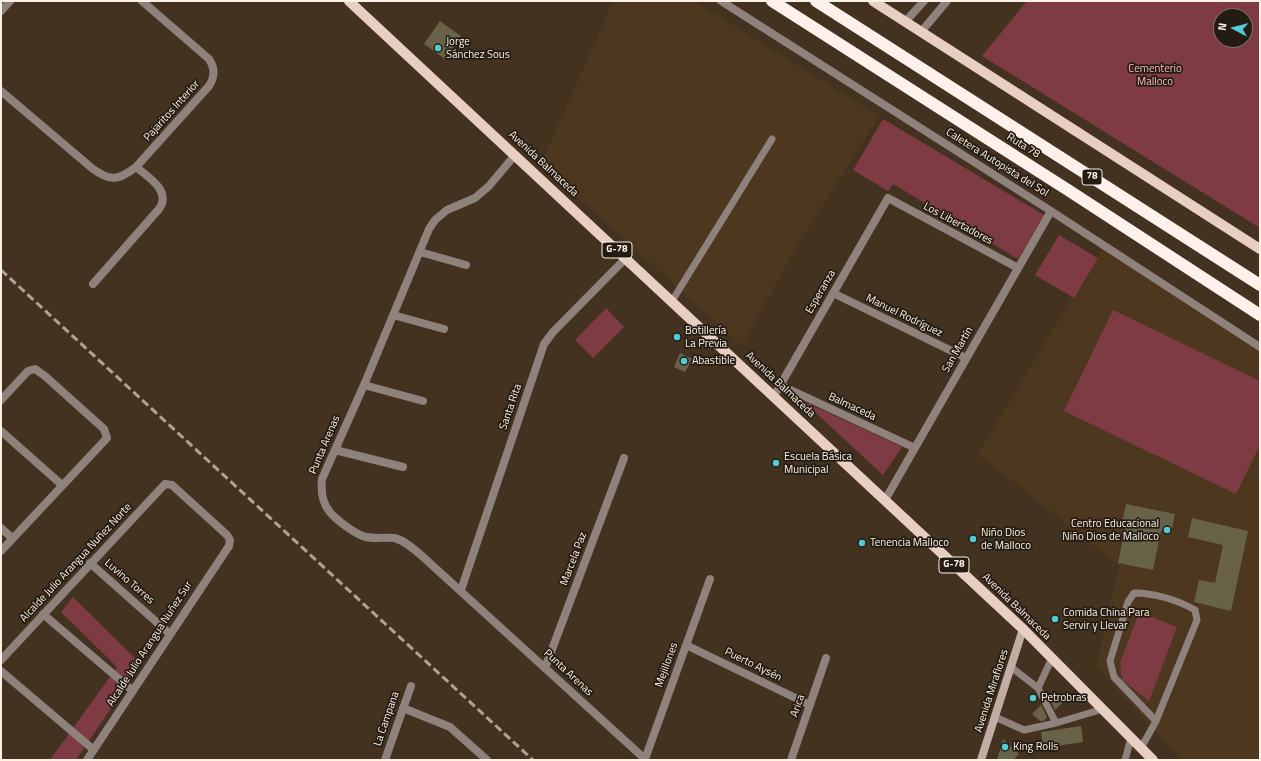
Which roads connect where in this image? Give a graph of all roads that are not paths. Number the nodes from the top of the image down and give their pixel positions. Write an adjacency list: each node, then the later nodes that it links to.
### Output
1 (10, 1): 10 (street)
2 (142, 1): 16 (street, Pajaritos Interior)
3 (349, 1): 15 (main road, Avenida Balmaceda / G-78)
4 (721, 1): 18 (street, Caletera Autopista del Sol)
5 (772, 1): 29 (highway, Ruta 78 / 78)
6 (816, 1): 25 (highway, Ruta 78 / 78)
7 (873, 1): 11 (main road)
8 (924, 1): 11 (street)
9 (947, 1): 12 (street)
10 (1, 11)
11 (906, 22): 12 (main road)
12 (921, 32): 19 (main road)
13 (1, 91): 16 (street, Pajaritos Interior)
14 (772, 139): 27 (lane)
15 (515, 155): 20 (street, Punta Arenas); 21 (main road, Avenida Balmaceda / G-78)
16 (136, 166): 24 (street)
17 (888, 198): 23 (street, Los Libertadores); 26 (street, Esperanza)
18 (1051, 211): 23 (street, San Martín); 31 (street, Caletera Autopista del Sol)
19 (1260, 249)
20 (420, 252): 22 (street); 28 (street, Punta Arenas)
21 (626, 258): 27 (main road, Avenida Balmaceda / G-78); 51 (street, Santa Rita)
22 (466, 265)
23 (1018, 268): 32 (street, San Martín)
24 (93, 284)
25 (1260, 285)
26 (833, 294): 32 (street, Manuel Rodríguez); 34 (street, Esperanza)
27 (672, 301): 35 (main road, Avenida Balmaceda / G-78)
28 (393, 315): 30 (street); 33 (street, Punta Arenas)
29 (1260, 315)
30 (444, 329)
31 (1260, 347)
32 (966, 358): 39 (street, San Martín)
33 (364, 384): 37 (street); 40 (street, Punta Arenas)
34 (780, 386): 35 (street, Esperanza); 39 (street, Balmaceda)
35 (774, 396): 45 (main road, Avenida Balmaceda / G-78)
36 (1, 400): 44 (street)
37 (423, 401)
38 (1, 431): 44 (street)
39 (915, 448): 45 (street, San Martín)
40 (334, 450): 42 (street); 51 (street, Punta Arenas)
41 (624, 458): 60 (street, Marcela Paz)
42 (403, 467)
43 (168, 484): 49 (street, Alcalde Julio Arangua Nuñez Norte); 54 (street, Alcalde Julio Arangua Nuñez Sur)
44 (62, 485): 47 (street)
45 (885, 500): 53 (main road, Avenida Balmaceda / G-78)
46 (1, 528): 47 (street)
47 (12, 538): 48 (street)
48 (1, 551)
49 (90, 563): 52 (street, Alcalde Julio Arangua Nuñez Norte); 54 (street, Luvino Torres)
50 (710, 579): 55 (street, Mejillones)
51 (461, 590): 60 (street, Punta Arenas)
52 (43, 614): 58 (street, Alcalde Julio Arangua Nuñez Norte); 64 (street)
53 (1024, 629): 57 (main road, Avenida Balmaceda / G-78); 59 (main road, Avenida Miraflores)
54 (170, 634): 64 (street, Alcalde Julio Arangua Nuñez Sur)
55 (686, 645): 65 (street, Puerto Aysén); 77 (street, Mejillones)
56 (826, 658): 65 (street, Arica)
57 (1052, 658): 63 (lane); 67 (main road, Avenida Balmaceda / G-78)
58 (1, 660)
59 (1011, 667): 63 (lane); 68 (main road, Avenida Miraflores)
60 (545, 668): 77 (street, Punta Arenas)
61 (1, 671): 73 (street)
62 (411, 686): 66 (street, La Campana)
63 (1038, 688): 70 (lane)
64 (133, 691): 73 (street, Alcalde Julio Arangua Nuñez Sur)
65 (810, 705): 78 (street, Arica)
66 (403, 708): 75 (street, La Campana); 76 (street)
67 (1103, 709): 70 (lane); 71 (main road, Avenida Balmaceda / G-78)
68 (995, 717): 70 (lane); 79 (main road, Avenida Miraflores)
69 (1156, 721): 69 (lane); 72 (lane)
70 (1056, 724)
71 (1131, 738): 72 (main road, Avenida Balmaceda / G-78); 80 (lane)
72 (1141, 748): 81 (main road, Avenida Balmaceda / G-78)
73 (94, 750): 74 (street, Alcalde Julio Arangua Nuñez Sur)
74 (87, 760)
75 (385, 760)
76 (487, 760)
77 (645, 760)
78 (791, 760)
79 (981, 760)
80 (1125, 760)
81 (1153, 760)

